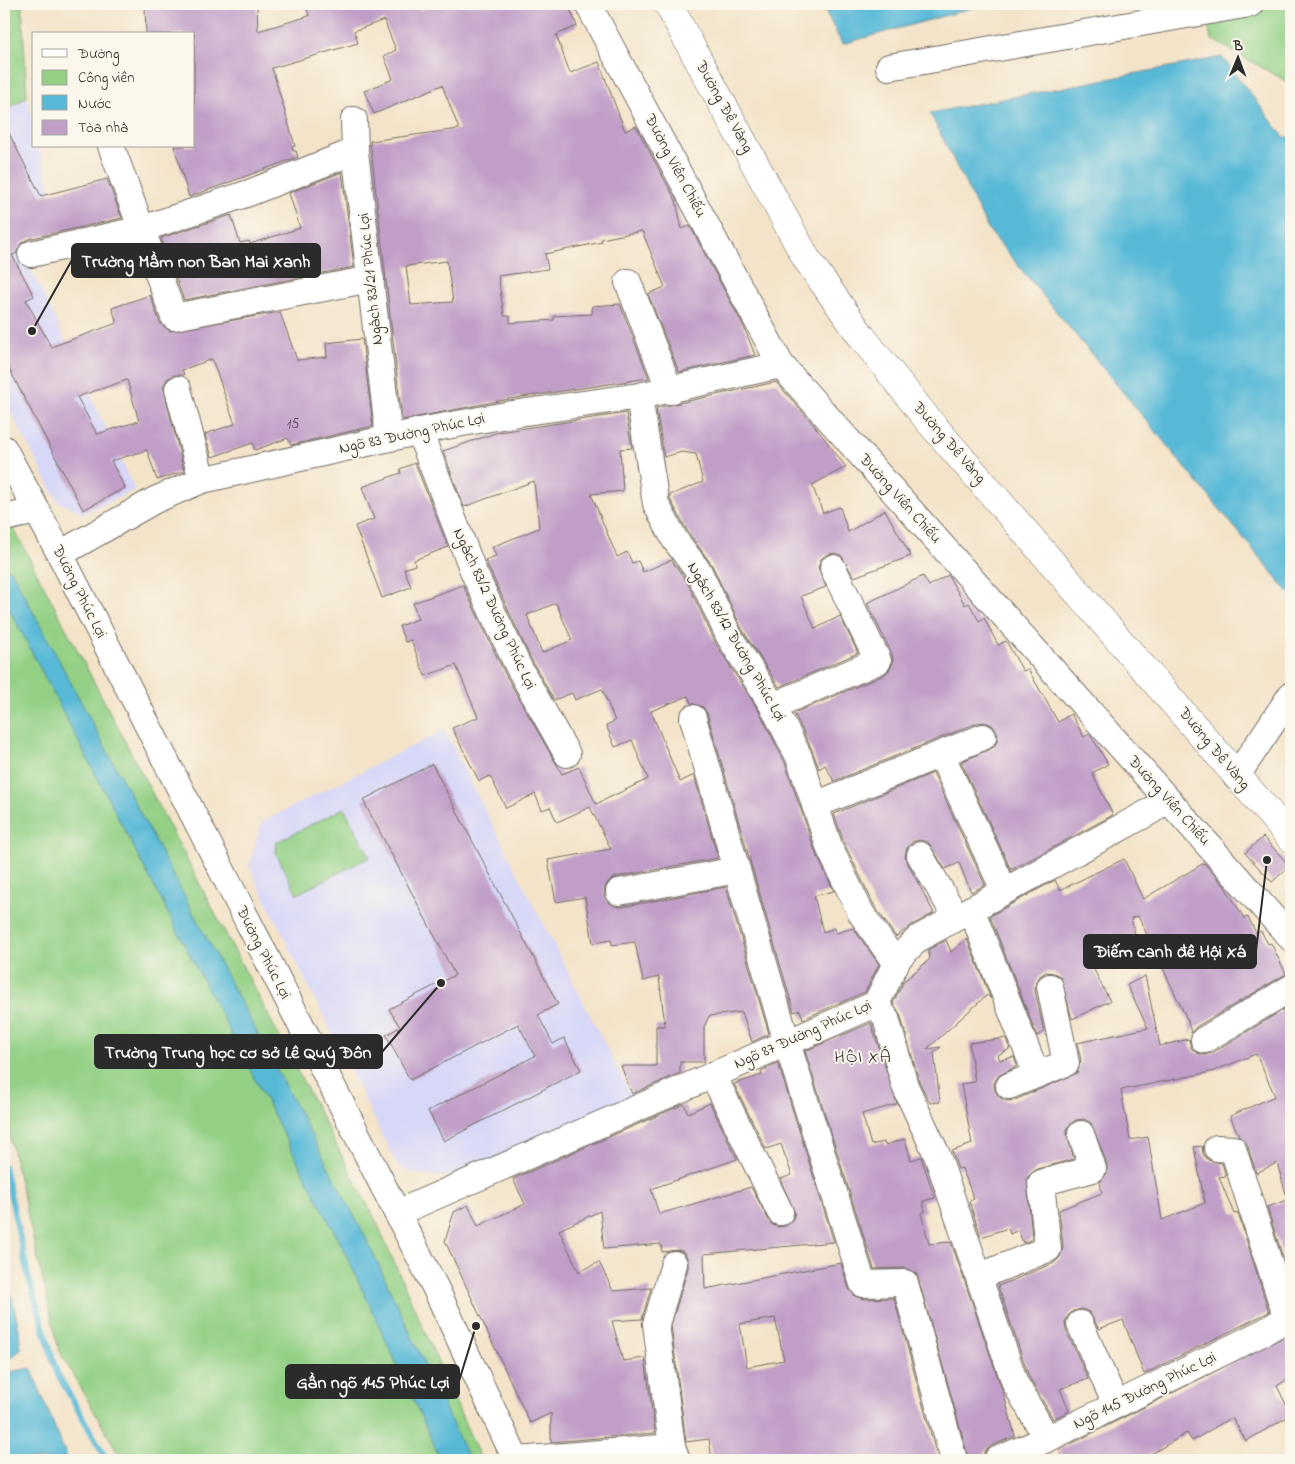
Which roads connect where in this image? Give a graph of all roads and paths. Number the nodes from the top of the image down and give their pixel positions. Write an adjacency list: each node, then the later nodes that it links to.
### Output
1 (588, 4): 12 (street, Đường Viên Chiếu)
2 (668, 4): 30 (main road, Đường Đê Vàng)
3 (1250, 4): 4 (street)
4 (889, 67)
5 (354, 120): 7 (street, Ngách 83/21 Phúc Lợi)
6 (112, 148): 8 (street)
7 (355, 151): 8 (street); 10 (street, Ngách 83/21 Phúc Lợi)
8 (142, 229): 9 (street); 10 (street)
9 (31, 254)
10 (371, 279): 17 (street, Ngách 83/21 Phúc Lợi)
11 (628, 282): 14 (street)
12 (781, 365): 14 (street, Ngõ 83 Đường Phúc Lợi); 31 (street, Đường Viên Chiếu)
13 (178, 389): 19 (street)
14 (670, 390): 15 (street, Ngõ 83 Đường Phúc Lợi)
15 (639, 396): 16 (street, Ngõ 83 Đường Phúc Lợi); 25 (street, Ngách 83/12 Đường Phúc Lợi)
16 (419, 431): 17 (street, Ngõ 83 Đường Phúc Lợi); 28 (street, Ngách 83/2 Đường Phúc Lợi)
17 (389, 438): 19 (street, Ngõ 83 Đường Phúc Lợi)
18 (4, 449): 20 (street, Đường Phúc Lợi)
19 (202, 480): 22 (street, Ngõ 83 Đường Phúc Lợi)
20 (37, 511): 21 (street); 22 (street, Đường Phúc Lợi)
21 (4, 518)
22 (60, 554): 52 (street, Đường Phúc Lợi)
23 (833, 568): 25 (street)
24 (1291, 695): 30 (street)
25 (774, 706): 32 (street, Ngách 83/12 Đường Phúc Lợi)
26 (693, 718): 35 (street)
27 (983, 737): 29 (street)
28 (566, 754)
29 (941, 754): 32 (street); 36 (street)
30 (1236, 777): 33 (main road, Đường Đê Vàng)
31 (1167, 799): 36 (street, Ngõ 87 Đường Phúc Lợi); 39 (street, Đường Viên Chiếu)
32 (815, 805): 40 (street, Ngách 83/12 Đường Phúc Lợi)
33 (1291, 838)
34 (920, 855): 38 (street)
35 (737, 870): 37 (street); 45 (street)
36 (1004, 890): 38 (street, Ngõ 87 Đường Phúc Lợi)
37 (620, 892)
38 (963, 913): 40 (street, Ngõ 87 Đường Phúc Lợi); 46 (street)
39 (1291, 938)
40 (899, 957): 43 (street, Ngõ 87 Đường Phúc Lợi)
41 (1050, 986): 46 (street)
42 (1291, 988): 44 (street)
43 (876, 1004): 45 (street, Ngõ 87 Đường Phúc Lợi); 54 (street)
44 (1204, 1040)
45 (787, 1043): 47 (street, Ngõ 87 Đường Phúc Lợi); 61 (street)
46 (1036, 1073): 48 (street)
47 (713, 1075): 51 (street); 52 (street, Ngõ 87 Đường Phúc Lợi)
48 (1009, 1086)
49 (1081, 1134): 54 (street)
50 (1217, 1148): 55 (street)
51 (780, 1212)
52 (397, 1213): 60 (street, Đường Phúc Lợi)
53 (674, 1264): 59 (street)
54 (980, 1276): 58 (street)
55 (1289, 1318): 57 (street, Ngõ 145 Đường Phúc Lợi)
56 (1080, 1324): 57 (street)
57 (1116, 1405): 58 (street, Ngõ 145 Đường Phúc Lợi)
58 (1047, 1439): 62 (street, Ngõ 145 Đường Phúc Lợi)
59 (674, 1454): 60 (street)
60 (517, 1460)
61 (954, 1460)
62 (997, 1460)

